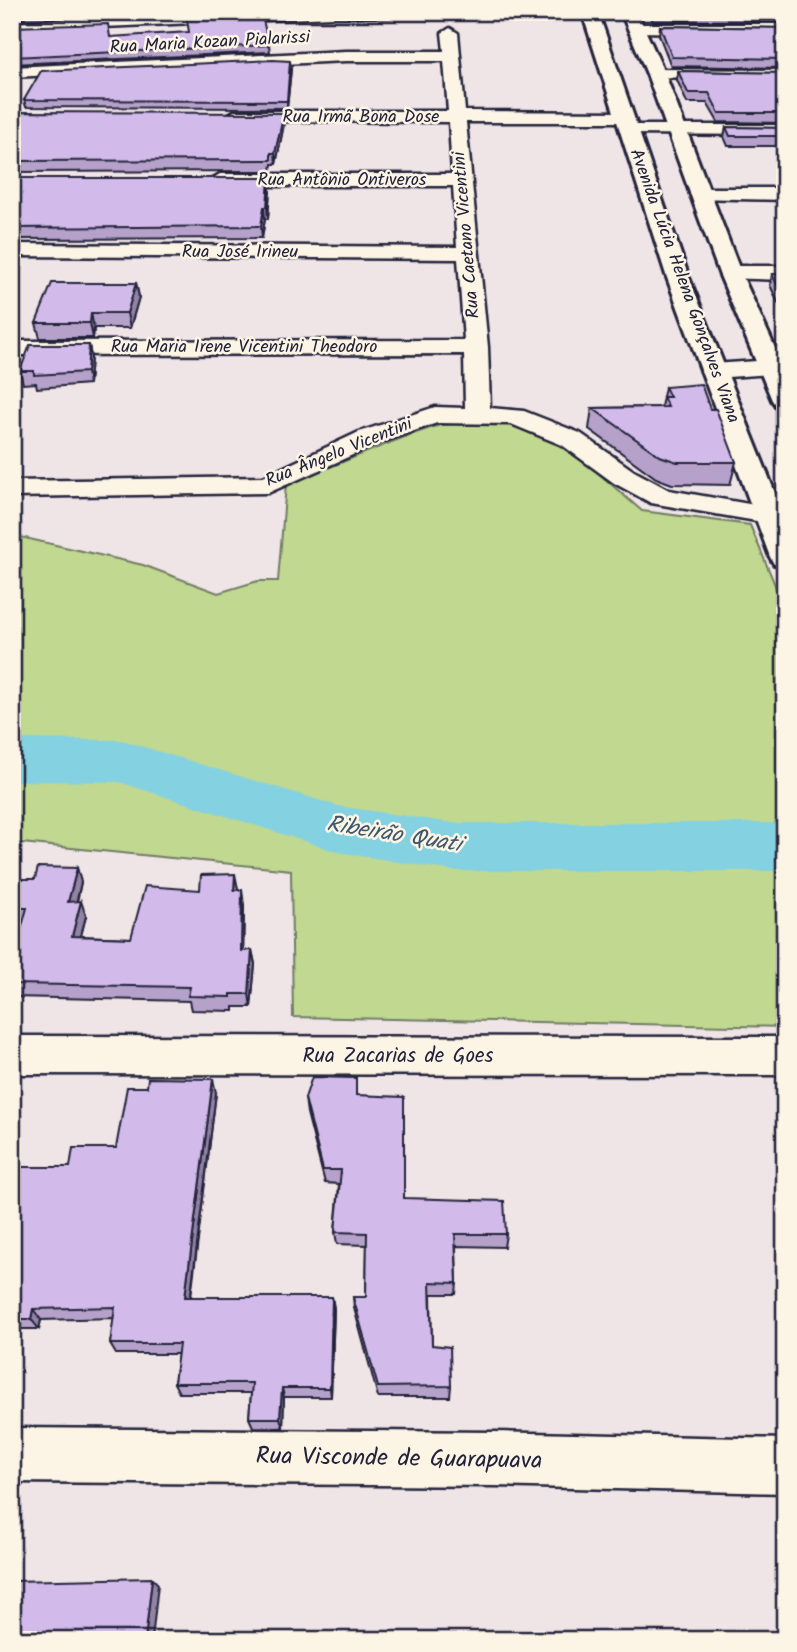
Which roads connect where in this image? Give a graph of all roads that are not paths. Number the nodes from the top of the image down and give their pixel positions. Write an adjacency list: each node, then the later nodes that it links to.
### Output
1 (448, 12): 2 (street); 4 (street); 7 (street, Rua Caetano Vicentini)
2 (590, 12): 13 (street, Avenida Lúcia Helena Gonçalves Viana)
3 (629, 12): 5 (street)
4 (12, 27)
5 (636, 29): 6 (street); 9 (street)
6 (785, 29)
7 (452, 56): 8 (street, Rua Maria Kozan Pialarissi); 12 (street, Rua Caetano Vicentini)
8 (12, 72)
9 (656, 74): 10 (street); 14 (street)
10 (785, 75)
11 (221, 116): 12 (street, Rua Irmã Bona Dose)
12 (457, 117): 13 (street, Rua Irmã Bona Dose); 17 (street, Rua Caetano Vicentini)
13 (627, 124): 14 (street); 27 (street, Avenida Lúcia Helena Gonçalves Viana)
14 (675, 130): 15 (street); 18 (street)
15 (785, 130)
16 (203, 180): 17 (street, Rua Antônio Ontiveros)
17 (462, 180): 21 (street, Rua Caetano Vicentini)
18 (699, 194): 19 (street); 22 (street)
19 (785, 194)
20 (12, 250): 21 (street, Rua José Irineu)
21 (468, 253): 24 (street, Rua Caetano Vicentini)
22 (730, 273): 23 (street); 26 (street)
23 (785, 273)
24 (476, 347): 25 (street, Rua Maria Irene Vicentini Theodoro); 29 (street, Rua Caetano Vicentini)
25 (12, 348)
26 (778, 366): 27 (street); 28 (street)
27 (713, 371): 31 (street, Avenida Lúcia Helena Gonçalves Viana)
28 (785, 400)
29 (478, 416): 30 (street, Rua Ângelo Vicentini); 31 (street, Rua Ângelo Vicentini)
30 (12, 489)
31 (768, 515): 32 (street, Avenida Lúcia Helena Gonçalves Viana)
32 (785, 557)
33 (12, 1055): 34 (street, Rua Zacarias de Goes)
34 (785, 1056)
35 (12, 1455): 36 (street, Rua Visconde de Guarapuava)
36 (785, 1466)

